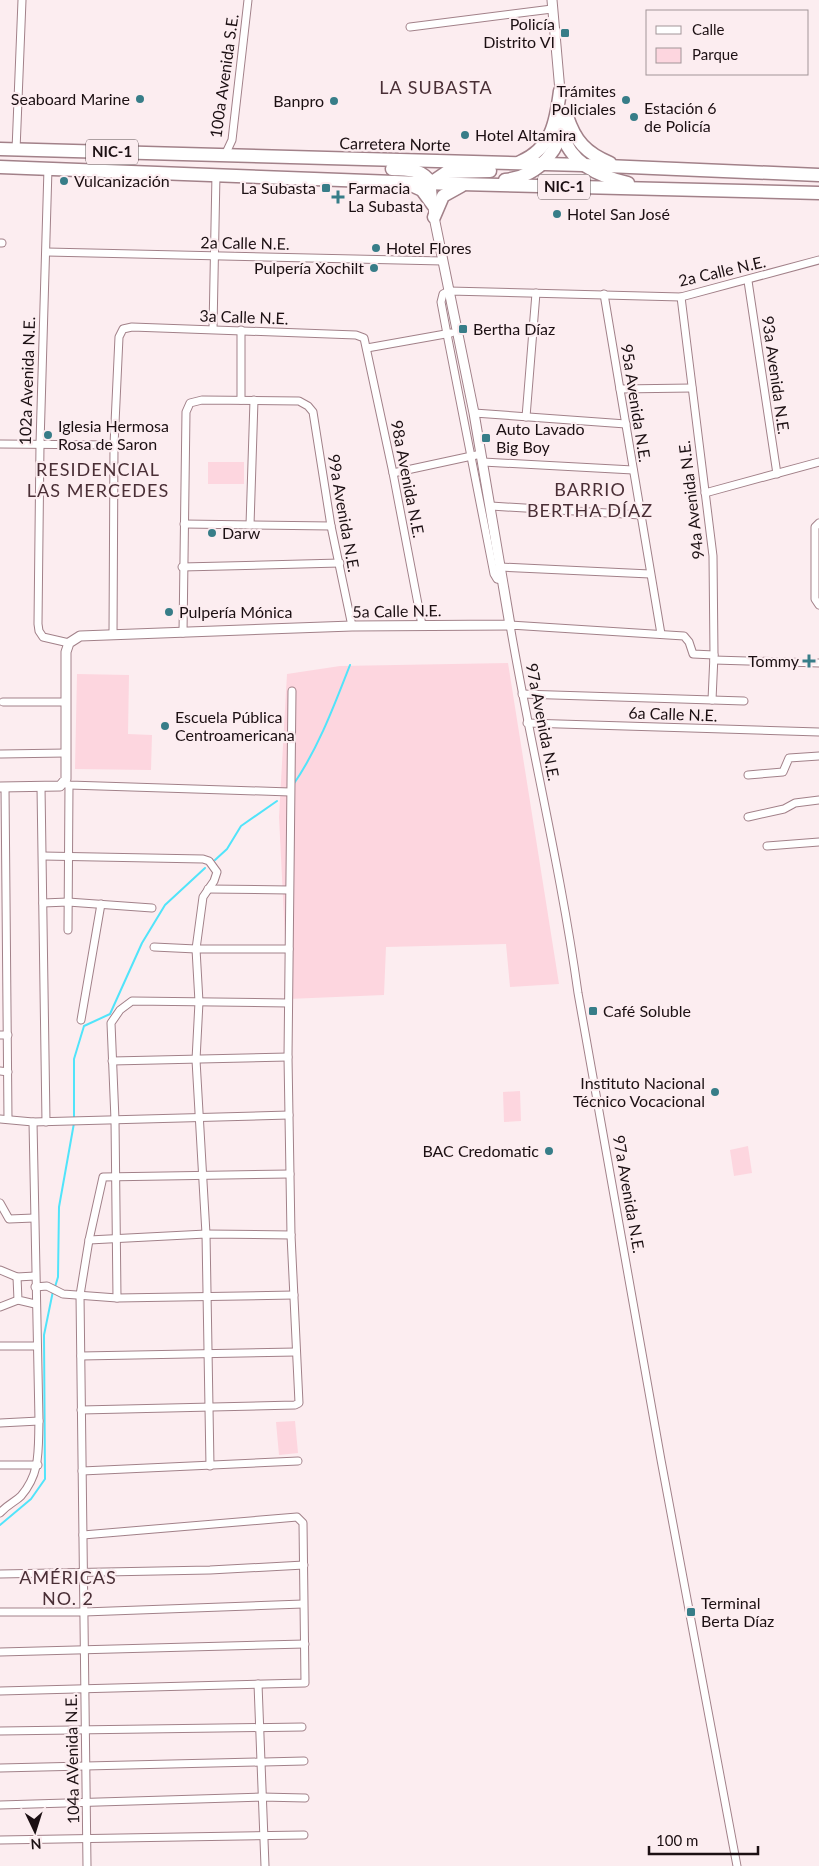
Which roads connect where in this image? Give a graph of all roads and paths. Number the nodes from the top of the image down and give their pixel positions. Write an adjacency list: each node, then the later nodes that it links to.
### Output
1 (22, 0): 9 (street)
2 (248, 0): 10 (street, 100a Avenida S.E.)
3 (552, 5): 4 (street); 5 (street)
4 (410, 27)
5 (560, 91): 6 (highway)
6 (562, 116): 7 (highway); 12 (highway); 15 (highway)
7 (562, 135): 13 (highway); 14 (highway)
8 (0, 149): 9 (highway, Carretera Norte / NIC-1)
9 (16, 150): 10 (highway, Carretera Norte / NIC-1)
10 (224, 155): 11 (highway, Carretera Norte / NIC-1)
11 (359, 160): 12 (highway, Carretera Norte / NIC-1); 21 (highway)
12 (518, 163): 13 (highway, Carretera Norte / NIC-1); 21 (highway)
13 (543, 164): 14 (highway, Carretera Norte / NIC-1); 22 (highway)
14 (583, 165): 15 (highway, Carretera Norte / NIC-1); 23 (highway)
15 (620, 166): 19 (highway, Carretera Norte / NIC-1)
16 (0, 167): 17 (highway, NIC-1)
17 (48, 168): 18 (highway, NIC-1); 26 (street, 102a Avenida N.E.)
18 (216, 174): 20 (highway, NIC-1); 27 (street)
19 (819, 175)
20 (395, 181): 21 (highway, NIC-1); 25 (highway)
21 (431, 183): 22 (highway, NIC-1); 25 (street, 97a Avenida N.E.)
22 (470, 184): 23 (highway, NIC-1); 25 (highway)
23 (659, 190): 24 (highway, NIC-1)
24 (819, 193)
25 (433, 211): 29 (street, 97a Avenida N.E.)
26 (47, 252): 27 (street, 2a Calle N.E.); 49 (street, 102a Avenida N.E.)
27 (213, 256): 29 (street, 2a Calle N.E.); 35 (street)
28 (819, 260): 30 (street, 2a Calle N.E.)
29 (443, 261): 31 (street, 97a Avenida N.E.)
30 (748, 281): 34 (street, 2a Calle N.E.); 56 (street, 93a Avenida N.E.)
31 (449, 291): 32 (street, 2a Calle N.E.); 37 (street, 97a Avenida N.E.); 38 (street)
32 (536, 293): 33 (street, 2a Calle N.E.); 46 (street)
33 (604, 294): 34 (street, 2a Calle N.E.); 42 (street, 95a Avenida N.E.)
34 (681, 297): 41 (street, 94a Avenida N.E.)
35 (213, 329): 36 (street, 3a Calle N.E.); 50 (street, 3a Calle N.E.)
36 (241, 330): 39 (street, 3a Calle N.E.); 43 (street)
37 (456, 332): 38 (street); 45 (street, 97a Avenida N.E.)
38 (446, 334): 40 (street); 51 (street)
39 (364, 338): 40 (street, 98a Avenida N.E.)
40 (367, 348): 55 (street, 98a Avenida N.E.)
41 (692, 388): 42 (street); 57 (street, 94a Avenida N.E.)
42 (620, 389): 47 (street, 95a Avenida N.E.)
43 (242, 400): 44 (street); 61 (street)
44 (254, 400): 62 (street); 63 (street, 99a Avenida N.E.)
45 (474, 413): 46 (street); 52 (street, 97a Avenida N.E.)
46 (526, 417): 47 (street)
47 (626, 424): 54 (street, 95a Avenida N.E.)
48 (0, 444): 49 (street)
49 (40, 444): 50 (street); 76 (street, 102a Avenida N.E.)
50 (114, 445): 75 (street)
51 (471, 456): 52 (street); 55 (street); 68 (street)
52 (482, 458): 54 (street); 58 (street, 97a Avenida N.E.)
53 (819, 462): 56 (street)
54 (633, 470): 59 (street, 95a Avenida N.E.)
55 (393, 473): 70 (street, 98a Avenida N.E.)
56 (777, 474): 57 (street)
57 (705, 492): 77 (street, 94a Avenida N.E.)
58 (491, 506): 59 (street); 66 (street, 97a Avenida N.E.)
59 (641, 515): 67 (street, 95a Avenida N.E.)
60 (819, 523): 69 (street)
61 (184, 524): 62 (street); 65 (street)
62 (250, 525): 63 (street)
63 (331, 526): 64 (street, 99a Avenida N.E.)
64 (340, 563): 65 (street); 72 (street, 99a Avenida N.E.)
65 (182, 566): 73 (street)
66 (500, 567): 67 (street); 68 (street, 97a Avenida N.E.)
67 (650, 574): 74 (street, 95a Avenida N.E.)
68 (502, 580): 71 (street, 97a Avenida N.E.)
69 (818, 604)
70 (422, 625): 71 (street, 5a Calle N.E.); 72 (street, 5a Calle N.E.)
71 (510, 625): 74 (street, 5a Calle N.E.); 80 (street, 97a Avenida N.E.)
72 (352, 626): 73 (street, 5a Calle N.E.)
73 (182, 633): 75 (street, 5a Calle N.E.)
74 (661, 634): 77 (street, 5a Calle N.E.)
75 (113, 635): 76 (street, 5a Calle N.E.)
76 (68, 643): 84 (street)
77 (714, 658): 78 (street); 81 (street, 94a Avenida N.E.)
78 (819, 663)
79 (292, 691): 94 (street)
80 (522, 694): 81 (street); 85 (street, 97a Avenida N.E.)
81 (712, 700): 82 (street)
82 (744, 701)
83 (3, 702): 84 (street)
84 (66, 702): 87 (street)
85 (527, 723): 86 (street, 6a Calle N.E.); 195 (street, 97a Avenida N.E.)
86 (819, 732)
87 (66, 753): 88 (street); 91 (street)
88 (1, 754)
89 (819, 756): 90 (street)
90 (748, 775)
91 (67, 784): 93 (street); 94 (street); 100 (street)
92 (3, 787): 93 (street); 111 (street)
93 (42, 787): 99 (street)
94 (290, 792): 102 (street)
95 (819, 800): 96 (street)
96 (748, 817)
97 (819, 842): 98 (street)
98 (767, 846)
99 (43, 856): 100 (street); 104 (street)
100 (70, 856): 101 (street); 103 (street)
101 (208, 889): 102 (street); 109 (street)
102 (289, 890): 110 (street)
103 (68, 902): 104 (street); 105 (street); 107 (street)
104 (43, 903): 126 (street)
105 (101, 904): 106 (street); 114 (street)
106 (152, 908)
107 (68, 930)
108 (154, 947): 109 (street)
109 (196, 949): 110 (street); 112 (street)
110 (289, 949): 113 (street)
111 (4, 997): 115 (street)
112 (199, 1002): 113 (street); 117 (street); 118 (street)
113 (288, 1003): 116 (street)
114 (81, 1020)
115 (4, 1035): 119 (street)
116 (288, 1057): 117 (street); 120 (street)
117 (196, 1060): 118 (street); 121 (street)
118 (112, 1061): 124 (street)
119 (4, 1072): 123 (street)
120 (289, 1115): 121 (street); 127 (street)
121 (200, 1118): 124 (street); 128 (street)
122 (0, 1119): 123 (street)
123 (8, 1119): 125 (street)
124 (115, 1120): 126 (street); 129 (street)
125 (33, 1122): 126 (street); 131 (street)
126 (46, 1122)
127 (290, 1174): 128 (street); 133 (street)
128 (202, 1176): 129 (street); 132 (street)
129 (114, 1177): 134 (street); 135 (street, 104a AVenida N.E.)
130 (0, 1203): 131 (street)
131 (34, 1218): 137 (street)
132 (206, 1234): 133 (street); 134 (street); 141 (street)
133 (291, 1235): 142 (street)
134 (116, 1239): 135 (street); 143 (street)
135 (89, 1240): 140 (street, 104a AVenida N.E.)
136 (0, 1270): 138 (street)
137 (35, 1276): 138 (street); 139 (street)
138 (17, 1277): 144 (street)
139 (35, 1286): 140 (street); 145 (street)
140 (80, 1295): 143 (street); 151 (street, 104a AVenida N.E.)
141 (206, 1295): 142 (street); 143 (street); 150 (street)
142 (294, 1295): 149 (street)
143 (117, 1298)
144 (18, 1300): 145 (street); 146 (street)
145 (35, 1304): 148 (street)
146 (0, 1307)
147 (0, 1346): 148 (street)
148 (37, 1346): 154 (street)
149 (296, 1352): 150 (street); 152 (street)
150 (208, 1354): 151 (street); 152 (street)
151 (81, 1356): 153 (street, 104a AVenida N.E.)
152 (208, 1407): 153 (street); 159 (street)
153 (82, 1410): 160 (street, 104a AVenida N.E.)
154 (39, 1421): 155 (street); 158 (street)
155 (0, 1423)
156 (298, 1461): 159 (street)
157 (0, 1464): 158 (street)
158 (38, 1465): 162 (street)
159 (210, 1466): 160 (street)
160 (82, 1471): 164 (street, 104a AVenida N.E.)
161 (0, 1501): 162 (street)
162 (8, 1503): 163 (street)
163 (0, 1513)
164 (83, 1535): 165 (street); 167 (street, 104a AVenida N.E.)
165 (304, 1566): 167 (street); 168 (street)
166 (0, 1574): 167 (street)
167 (83, 1574): 170 (street, 104a AVenida N.E.)
168 (303, 1604): 170 (street); 171 (street)
169 (0, 1612): 170 (street)
170 (84, 1612): 173 (street, 104a AVenida N.E.)
171 (304, 1644): 173 (street); 174 (street)
172 (0, 1652): 173 (street)
173 (84, 1652): 175 (street, 104a AVenida N.E.)
174 (258, 1684): 175 (street); 178 (street)
175 (85, 1689): 176 (street); 179 (street, 104a AVenida N.E.)
176 (0, 1691)
177 (302, 1727): 178 (street)
178 (260, 1728): 179 (street); 182 (street)
179 (85, 1730): 180 (street); 183 (street, 104a AVenida N.E.)
180 (0, 1731)
181 (304, 1761): 182 (street)
182 (261, 1762): 183 (street); 185 (street)
183 (86, 1765): 184 (street); 187 (street, 104a AVenida N.E.)
184 (0, 1768)
185 (262, 1797): 186 (street); 187 (street); 189 (street)
186 (305, 1798)
187 (86, 1801): 188 (street); 191 (street, 104a AVenida N.E.)
188 (0, 1805)
189 (264, 1835): 190 (street); 191 (street); 194 (street)
190 (304, 1835)
191 (87, 1838): 192 (street); 193 (street, 104a AVenida N.E.)
192 (0, 1840)
193 (88, 1866)
194 (265, 1866)
195 (737, 1866)

